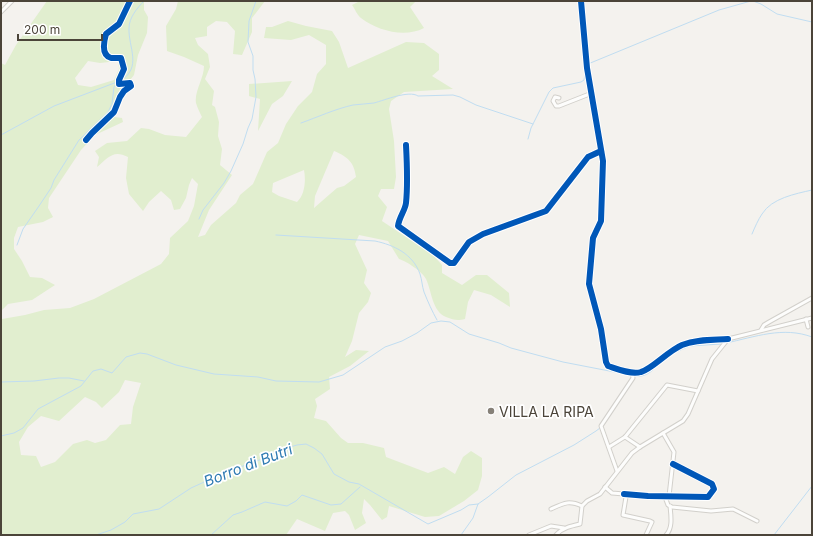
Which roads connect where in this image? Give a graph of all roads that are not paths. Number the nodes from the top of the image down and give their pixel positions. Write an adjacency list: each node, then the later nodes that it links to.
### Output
1 (12, 1): 4 (street)
2 (130, 1): 7 (street)
3 (582, 1): 5 (street)
4 (1, 12)
5 (592, 93): 6 (street); 9 (street)
6 (559, 98)
7 (86, 140)
8 (406, 145): 9 (street)
9 (601, 151): 16 (street)
10 (812, 298): 14 (street)
11 (812, 318): 12 (street)
12 (806, 319): 13 (street); 14 (street)
13 (808, 327)
14 (761, 330): 15 (street)
15 (728, 339): 16 (street); 17 (street)
16 (632, 372): 21 (street)
17 (698, 392): 18 (street); 19 (street)
18 (663, 433): 20 (street); 22 (street)
19 (625, 438): 20 (street); 21 (street)
20 (640, 447): 23 (street)
21 (609, 448): 23 (street)
22 (673, 464): 27 (street); 27 (street)
23 (617, 471): 24 (street)
24 (605, 487): 25 (street); 28 (street)
25 (624, 494): 26 (street); 35 (street)
26 (665, 496): 27 (street); 29 (street)
27 (669, 496)
28 (582, 506): 30 (street); 32 (street)
29 (670, 506): 31 (street); 36 (street)
30 (551, 509)
31 (757, 521)
32 (564, 528): 33 (street); 34 (street)
33 (529, 535)
34 (556, 535)
35 (646, 535)
36 (666, 535)

